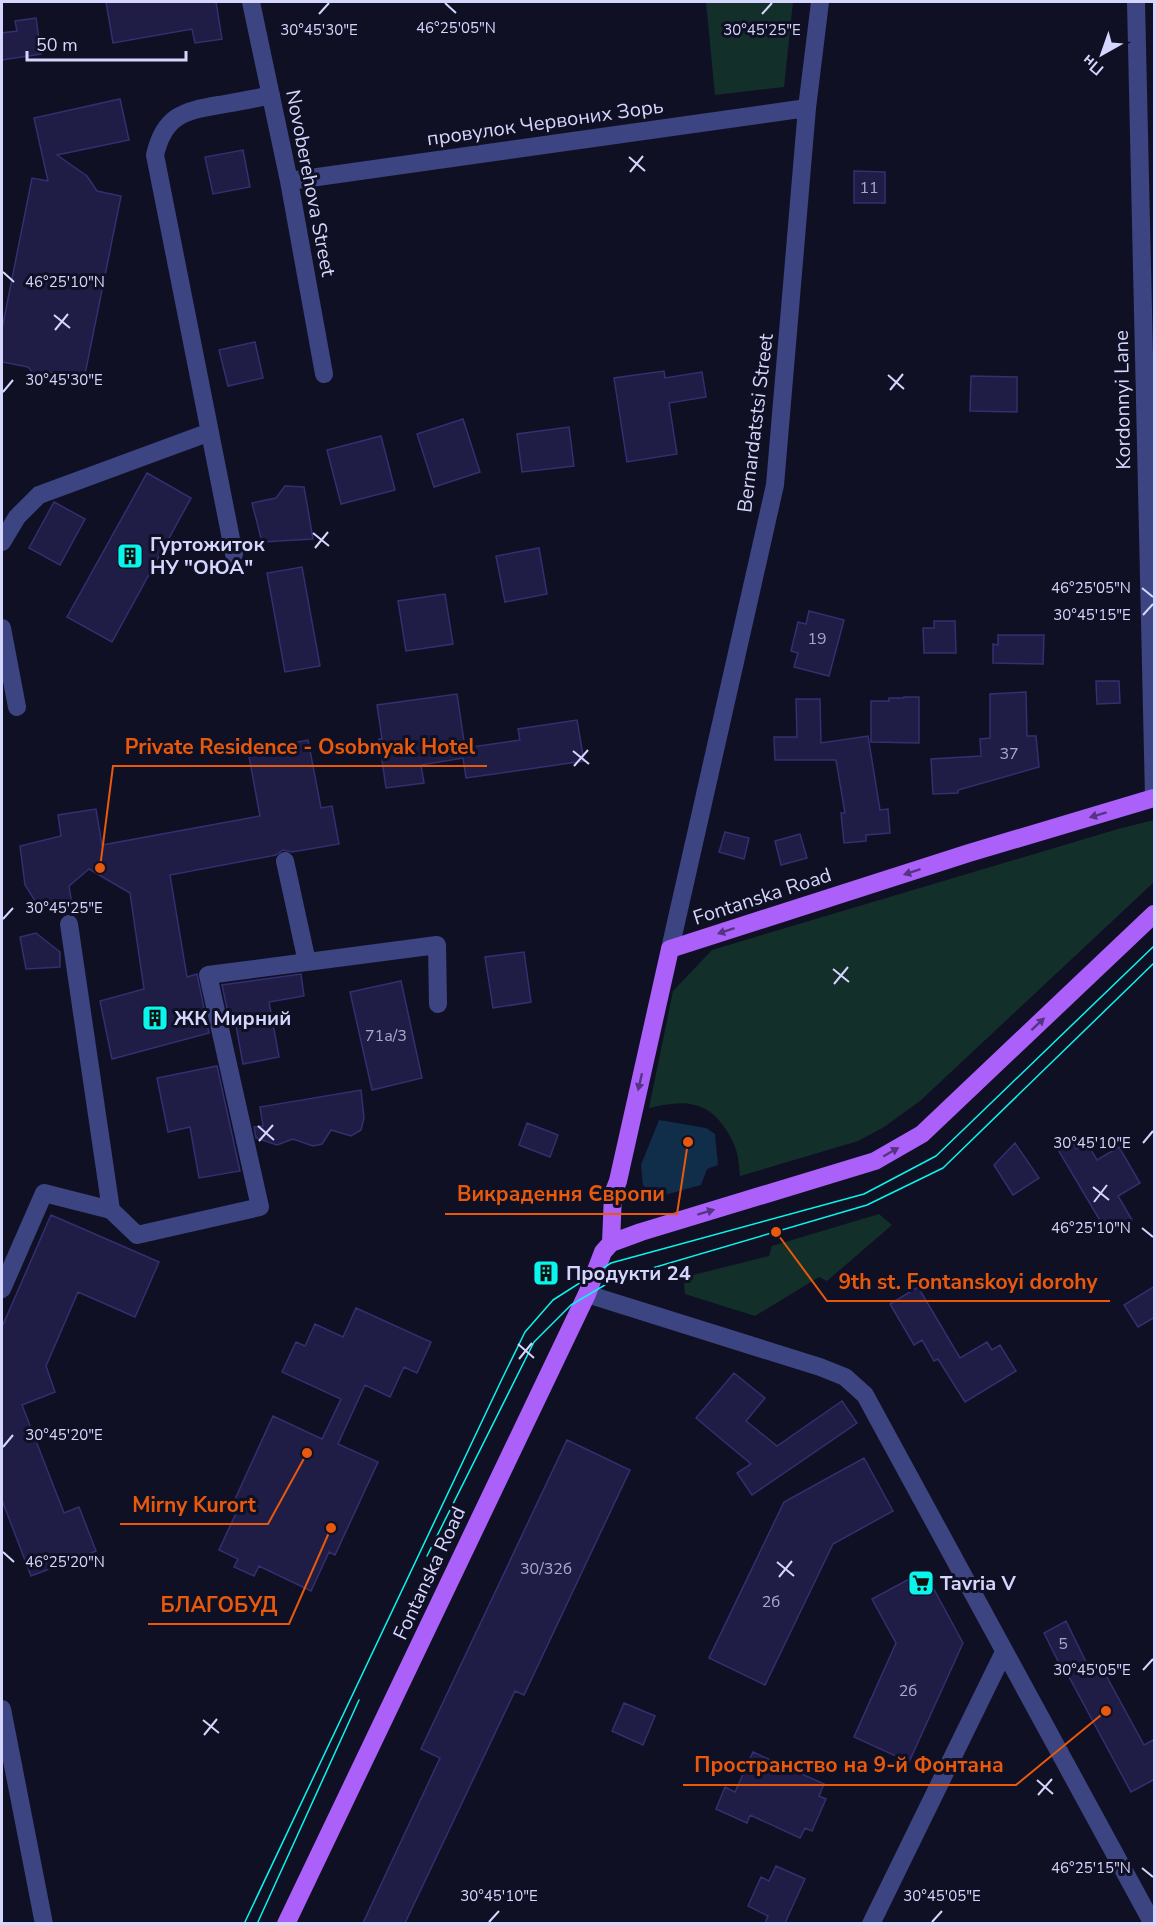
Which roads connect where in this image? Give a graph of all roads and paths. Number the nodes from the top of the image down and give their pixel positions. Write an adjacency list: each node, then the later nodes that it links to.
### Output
1 (250, 2): 4 (street, Novoberehova Street)
2 (820, 2): 5 (street, Bernardatstsi Street)
3 (1136, 2): 13 (street, Kordonnyi Lane)
4 (271, 95): 6 (street, Novoberehova Street); 8 (street)
5 (807, 108): 6 (street, провулок Червоних Зорь); 17 (street, Bernardatstsi Street)
6 (289, 181): 7 (street, Novoberehova Street)
7 (324, 374)
8 (210, 432): 9 (street); 10 (street)
9 (2, 542)
10 (234, 554)
11 (2, 628): 12 (street)
12 (17, 707)
13 (1154, 798): 17 (main road, Fontanska Road, one-way to 17)
14 (285, 861): 18 (street)
15 (1155, 914): 21 (main road, one-way to 15)
16 (69, 924): 20 (street)
17 (670, 949): 21 (main road, Fontanska Road, one-way to 21)
18 (307, 962): 19 (street); 20 (street)
19 (438, 1004)
20 (111, 1210): 22 (street)
21 (611, 1243): 23 (main road, Fontanska Road)
22 (2, 1289)
23 (586, 1294): 24 (street); 27 (main road, Fontanska Road)
24 (1004, 1652): 28 (street); 29 (street)
25 (2, 1709): 26 (street)
26 (44, 1923)
27 (286, 1923)
28 (871, 1923)
29 (1154, 1923)

